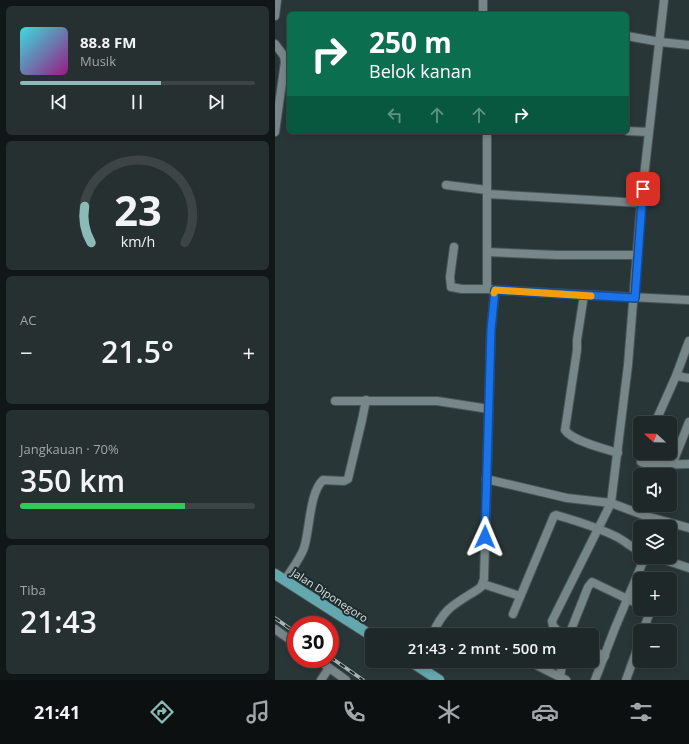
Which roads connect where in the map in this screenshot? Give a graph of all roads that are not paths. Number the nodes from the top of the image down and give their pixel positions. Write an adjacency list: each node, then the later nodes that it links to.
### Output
1 (277, 0): 5 (street)
2 (483, 0): 4 (street)
3 (664, 0): 7 (street)
4 (483, 12)
5 (275, 16)
6 (629, 36): 7 (street)
7 (659, 42): 9 (street); 12 (street)
8 (275, 44): 11 (street)
9 (689, 45)
10 (629, 131): 12 (street)
11 (275, 132)
12 (649, 132): 16 (street)
13 (487, 134): 15 (street)
14 (446, 185): 15 (street)
15 (487, 192): 16 (street); 18 (street)
16 (641, 203): 19 (street)
17 (453, 247): 20 (street)
18 (487, 252): 19 (street); 20 (street)
19 (638, 255): 22 (street)
20 (491, 289): 21 (street); 29 (street)
21 (585, 295): 22 (street); 32 (street)
22 (635, 298): 23 (street); 32 (street)
23 (689, 300)
24 (689, 341): 25 (street)
25 (676, 376): 26 (street); 30 (street)
26 (689, 378)
27 (366, 400): 28 (street); 29 (street); 45 (street)
28 (335, 401)
29 (489, 409): 36 (street)
30 (658, 416)
31 (689, 422): 35 (street)
32 (618, 453): 37 (street)
33 (641, 460): 35 (street)
34 (689, 464): 35 (street)
35 (672, 465)
36 (486, 479): 37 (street); 46 (street)
37 (611, 503): 38 (street); 39 (street)
38 (599, 528): 40 (street); 47 (street); 52 (street)
39 (689, 528)
40 (633, 547)
41 (642, 564): 48 (street)
42 (677, 564): 43 (street)
43 (689, 568)
44 (275, 574): 45 (main road, Jalan Diponegoro)
45 (285, 580): 55 (main road, Jalan Diponegoro)
46 (483, 584): 47 (street); 51 (street)
47 (520, 596): 50 (street)
48 (627, 598): 49 (street); 53 (street); 58 (street)
49 (633, 601)
50 (513, 614)
51 (435, 628)
52 (555, 628)
53 (571, 628)
54 (275, 629): 56 (street)
55 (365, 631)
56 (287, 638)
57 (599, 653): 58 (street)
58 (605, 656): 68 (street)
59 (633, 660): 69 (street)
60 (329, 668): 65 (street); 66 (street)
61 (422, 668): 67 (main road)
62 (539, 668): 63 (street)
63 (550, 676): 64 (street)
64 (563, 678)
65 (321, 680)
66 (346, 680)
67 (437, 680)
68 (595, 680)
69 (626, 680)

